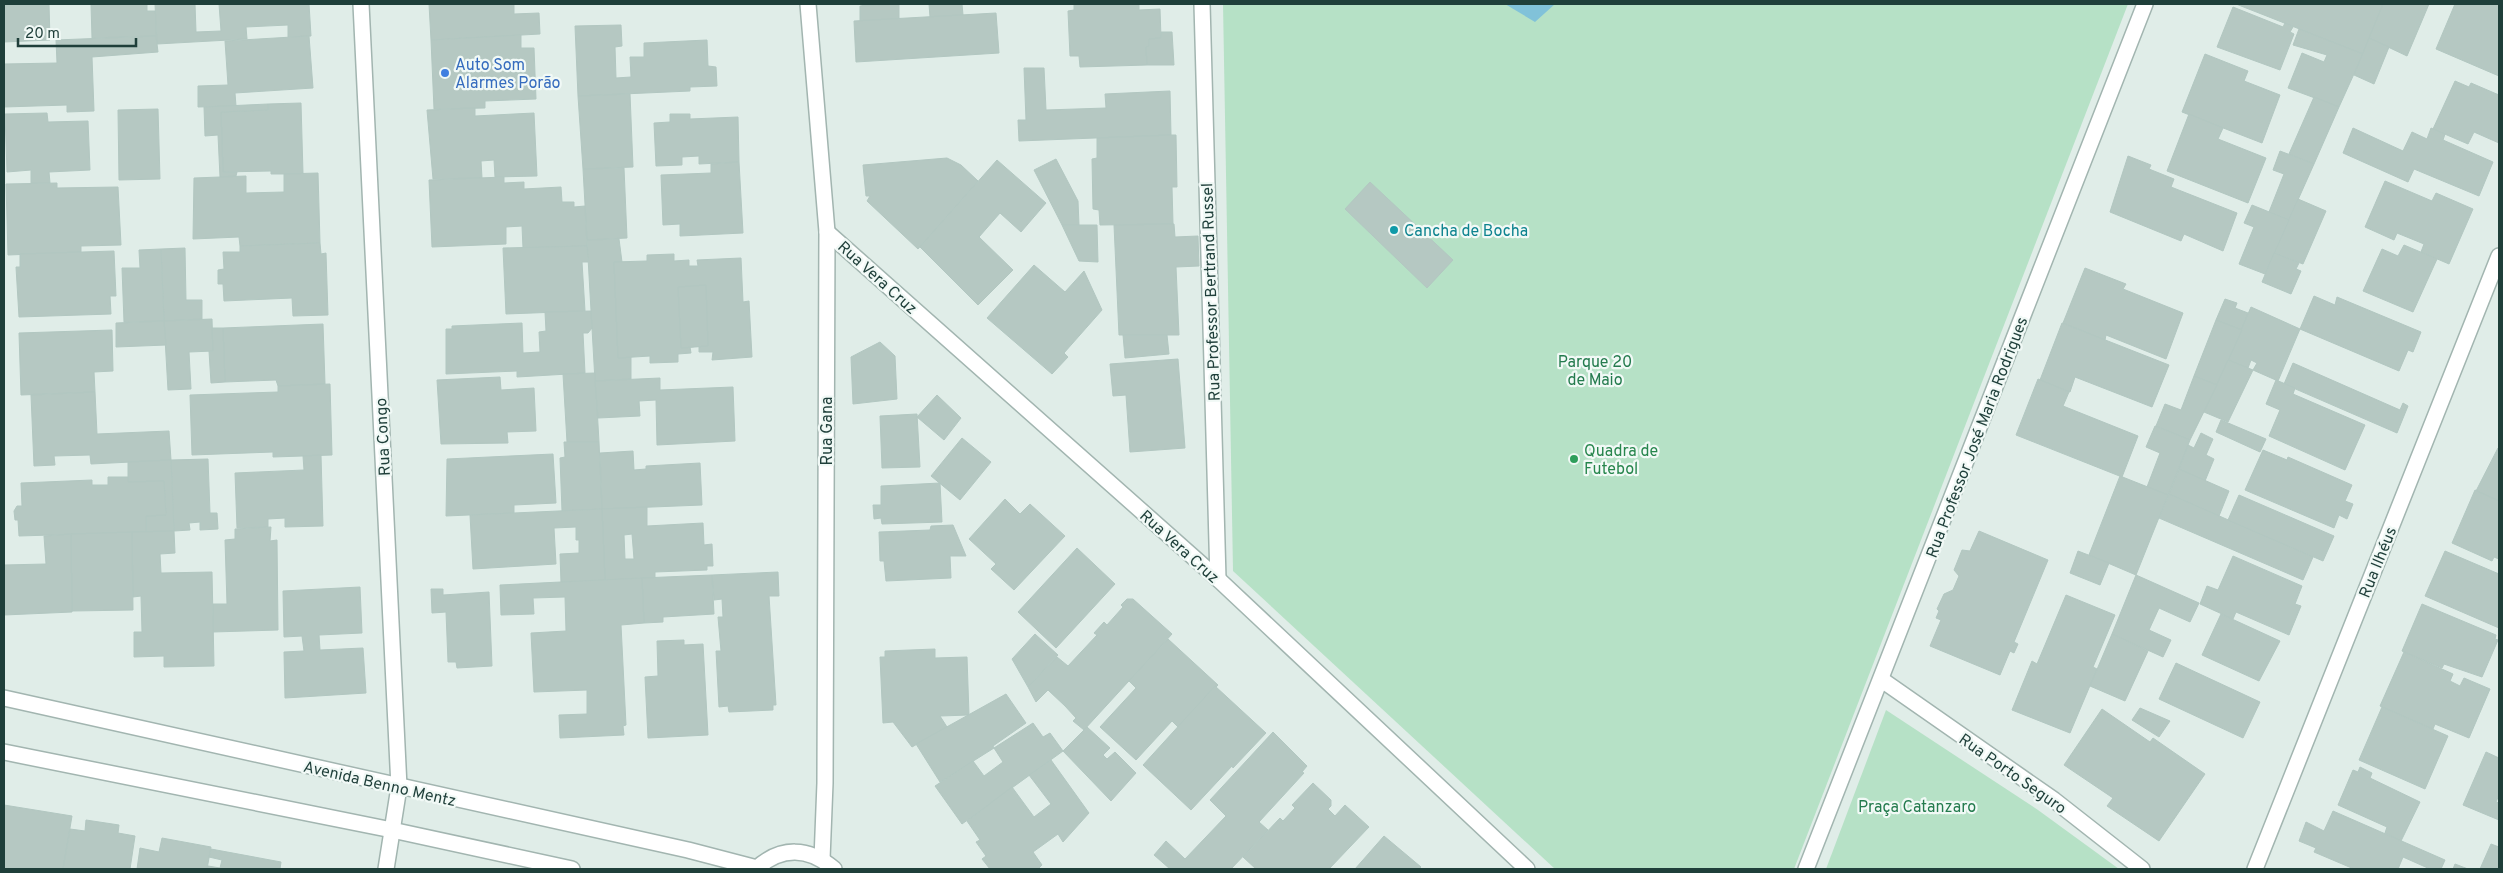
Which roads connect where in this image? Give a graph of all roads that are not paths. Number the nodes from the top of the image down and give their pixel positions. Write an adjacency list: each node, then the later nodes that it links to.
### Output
1 (361, 4): 11 (street, Rua Congo)
2 (808, 4): 5 (street, Rua Gana)
3 (1202, 4): 7 (street, Rua Professor Bertrand Russel)
4 (2145, 4): 8 (street, Rua Professor José Maria Rodrigues)
5 (827, 232): 7 (street, Rua Vera Cruz); 13 (street, Rua Gana)
6 (2499, 256): 21 (street, Rua Ilhéus)
7 (1218, 579): 18 (street, Rua Vera Cruz)
8 (1882, 680): 19 (street, Rua Professor José Maria Rodrigues); 20 (street, Rua Porto Seguro)
9 (4, 698): 11 (street, Avenida Benno Mentz)
10 (4, 752): 12 (street)
11 (398, 787): 12 (street, Rua Congo); 16 (street, Avenida Benno Mentz)
12 (392, 830): 14 (street, Rua Congo); 15 (street)
13 (822, 859): 16 (street); 17 (street)
14 (386, 869)
15 (572, 869)
16 (756, 869)
17 (834, 869)
18 (1526, 869)
19 (1806, 869)
20 (2142, 869)
21 (2255, 869)

